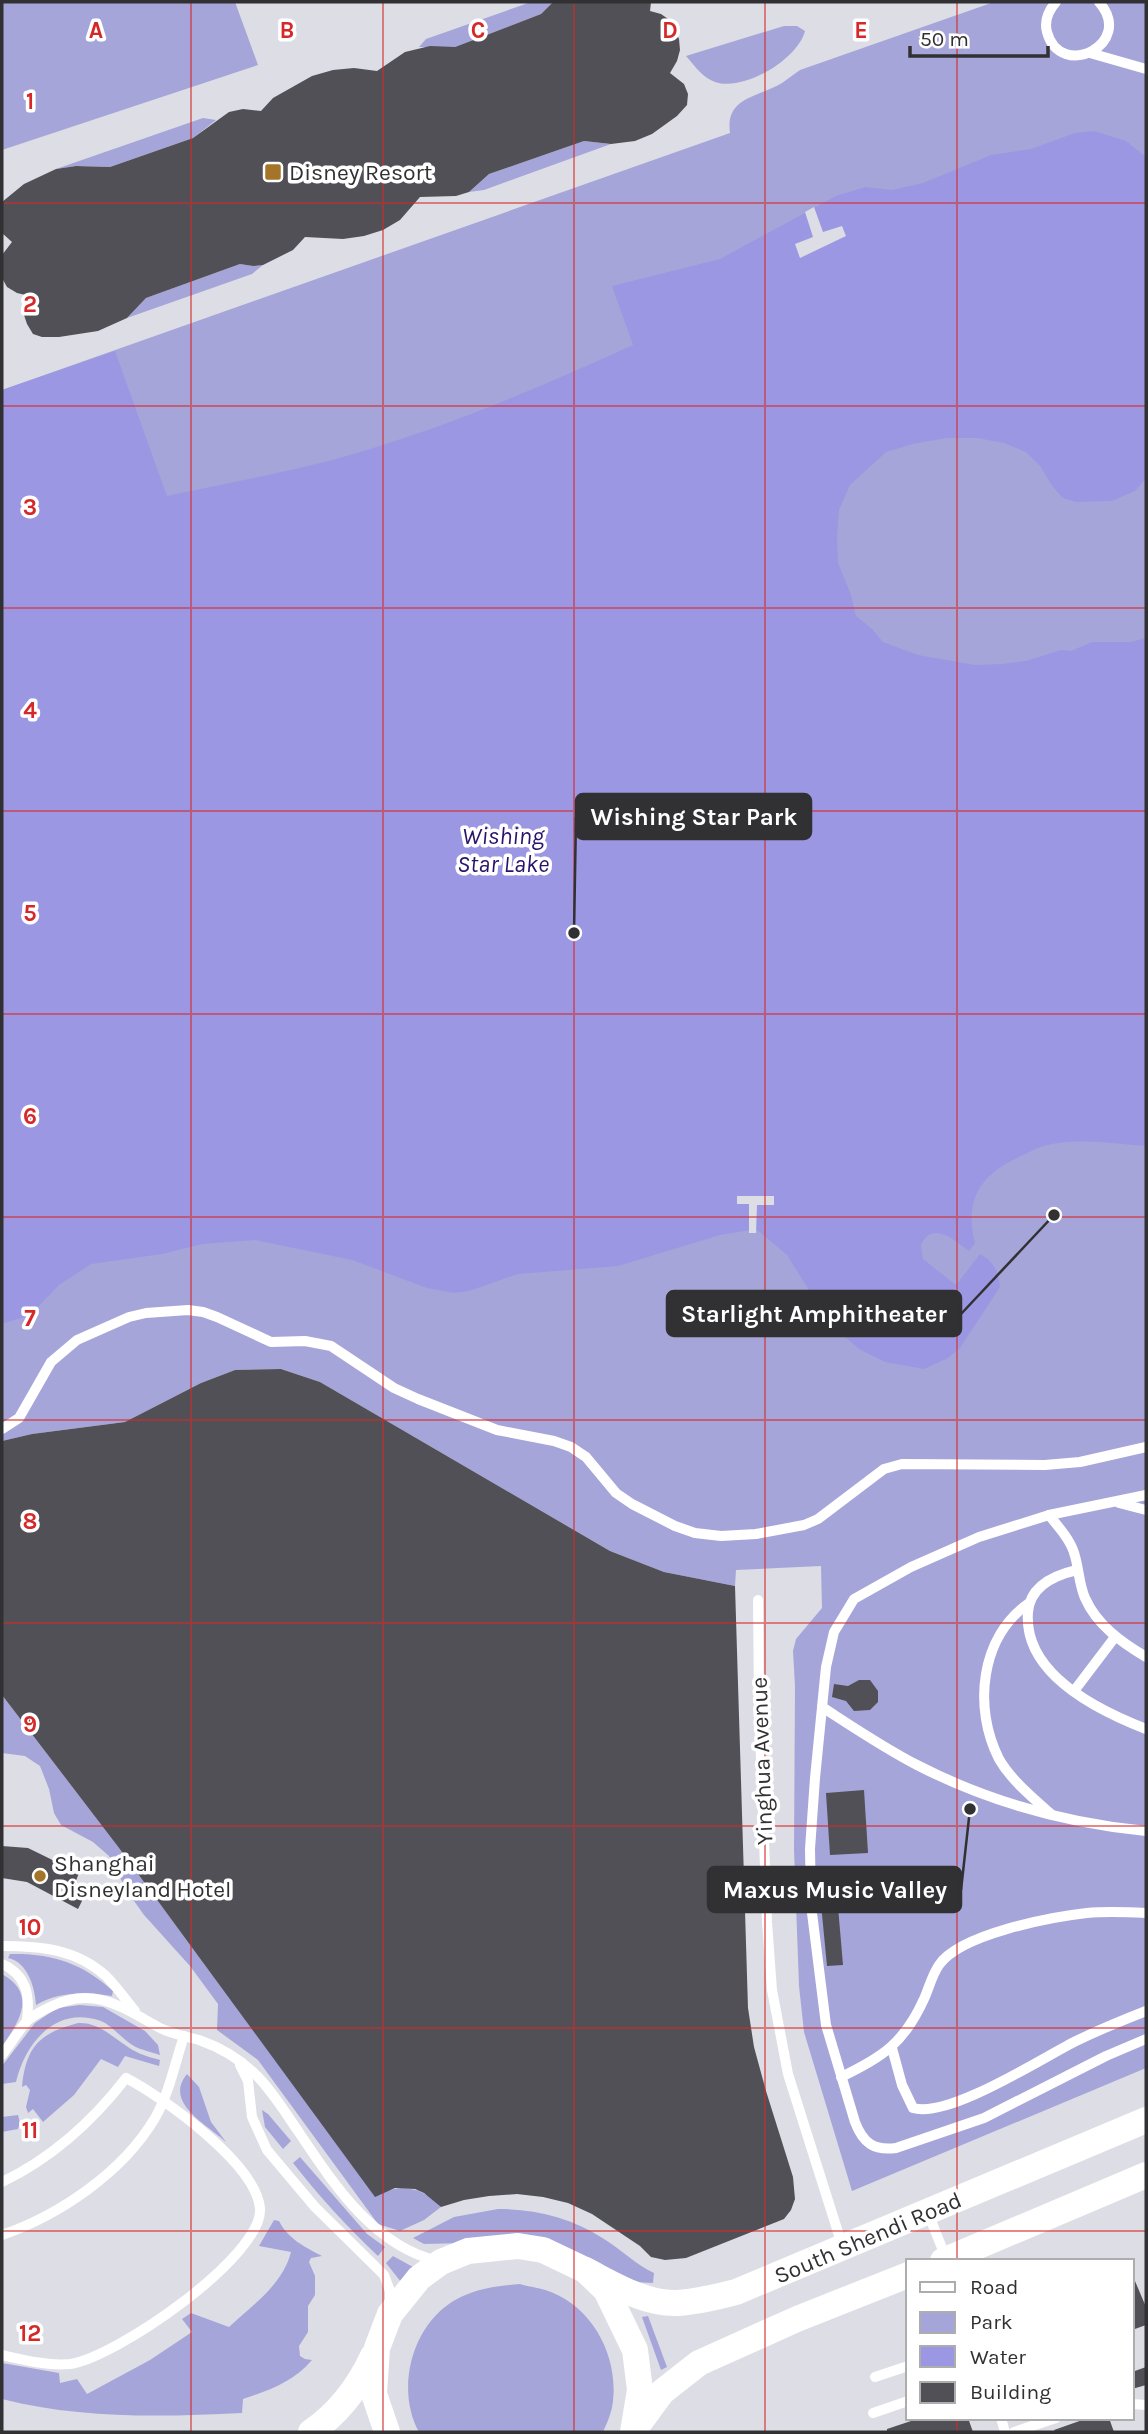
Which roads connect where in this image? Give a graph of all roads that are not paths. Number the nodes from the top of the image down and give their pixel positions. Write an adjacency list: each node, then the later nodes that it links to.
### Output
1 (1056, 2): 3 (lane)
2 (1099, 2): 3 (lane)
3 (1090, 53): 4 (lane)
4 (1146, 69)
5 (2, 1429): 6 (lane)
6 (1146, 1447)
7 (1146, 1495): 8 (lane)
8 (1113, 1502): 9 (lane); 10 (lane)
9 (1146, 1510)
10 (1049, 1515): 11 (lane); 17 (lane)
11 (1077, 1570): 13 (lane); 14 (lane)
12 (758, 1600): 39 (lane, Yinghua Avenue)
13 (1029, 1603): 16 (lane); 19 (lane)
14 (1115, 1637): 15 (lane); 16 (lane)
15 (1146, 1657)
16 (1074, 1691): 18 (lane)
17 (822, 1707): 19 (lane); 32 (lane)
18 (1146, 1729)
19 (1053, 1816): 20 (lane)
20 (1146, 1831)
21 (1146, 1913): 29 (lane)
22 (2, 1946): 25 (lane)
23 (2, 1964): 26 (lane)
24 (1146, 2011): 29 (lane)
25 (137, 2013): 26 (lane); 27 (lane)
26 (27, 2020): 30 (lane)
27 (184, 2036): 31 (lane); 33 (lane)
28 (1146, 2039): 32 (lane)
29 (892, 2048): 32 (lane)
30 (2, 2055)
31 (238, 2059): 42 (lane); 45 (lane)
32 (841, 2077)
33 (163, 2099): 36 (lane); 38 (lane); 47 (lane)
34 (1146, 2120): 37 (street, South Shendi Road)
35 (1146, 2175): 41 (street)
36 (2, 2182)
37 (928, 2213): 39 (street, South Shendi Road); 40 (lane)
38 (2, 2235)
39 (843, 2248): 43 (street, South Shendi Road)
40 (945, 2259)
41 (947, 2259)
42 (441, 2262): 43 (street, South Shendi Road); 45 (street, South Shendi Road)
43 (585, 2270): 55 (street)
44 (906, 2276): 55 (street, South Shendi Road)
45 (390, 2314): 46 (street, South Shendi Road)
46 (377, 2348): 53 (street); 54 (street)
47 (2, 2356)
48 (906, 2367): 49 (lane)
49 (875, 2377)
50 (906, 2402): 51 (lane)
51 (873, 2413)
52 (1050, 2420): 56 (lane)
53 (311, 2432)
54 (387, 2432)
55 (633, 2432)
56 (1014, 2432)

